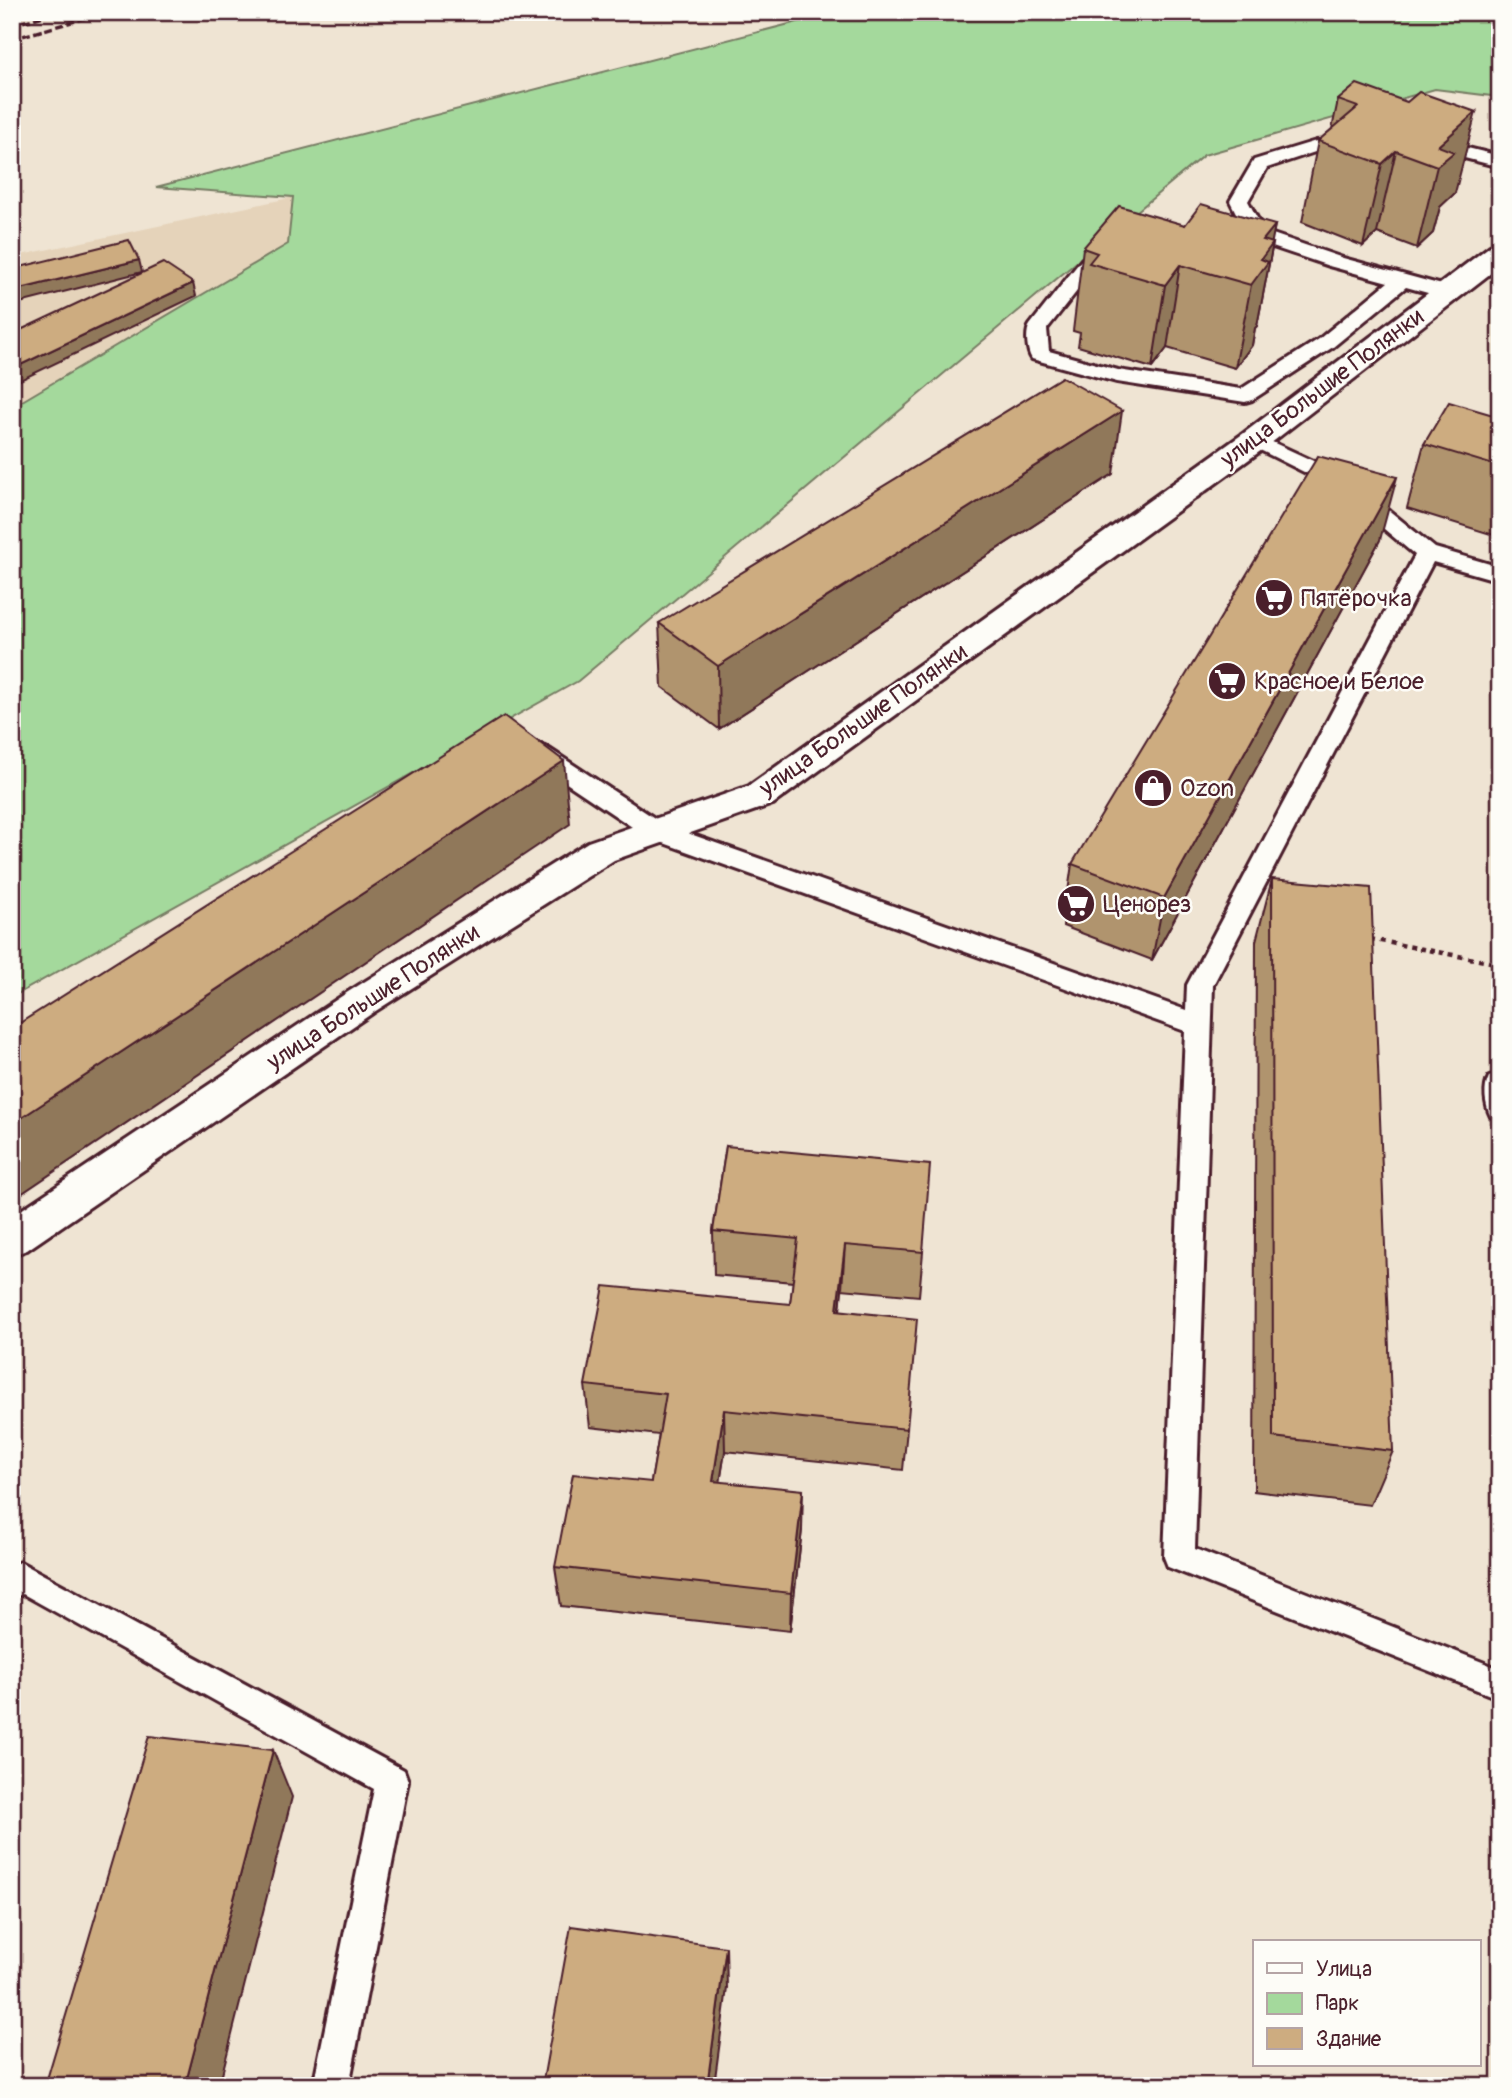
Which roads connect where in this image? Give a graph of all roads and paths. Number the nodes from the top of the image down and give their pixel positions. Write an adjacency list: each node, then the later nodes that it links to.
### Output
1 (1367, 142): 4 (lane)
2 (1415, 143): 3 (lane)
3 (1500, 162)
4 (1256, 235): 5 (lane); 8 (lane)
5 (1229, 237)
6 (1500, 252): 9 (street, улица Большие Полянки)
7 (1126, 254): 8 (lane)
8 (1403, 280): 9 (lane)
9 (1446, 292): 10 (street, улица Большие Полянки)
10 (1255, 440): 11 (lane); 14 (street, улица Большие Полянки)
11 (1427, 553): 12 (lane); 17 (lane)
12 (1500, 575)
13 (528, 746): 14 (lane)
14 (656, 831): 17 (lane); 18 (street, улица Большие Полянки)
15 (1369, 939): 16 (path)
16 (1500, 964)
17 (1198, 1025): 20 (lane)
18 (12, 1238)
19 (12, 1584): 21 (lane)
20 (1500, 1684)
21 (331, 2086)

